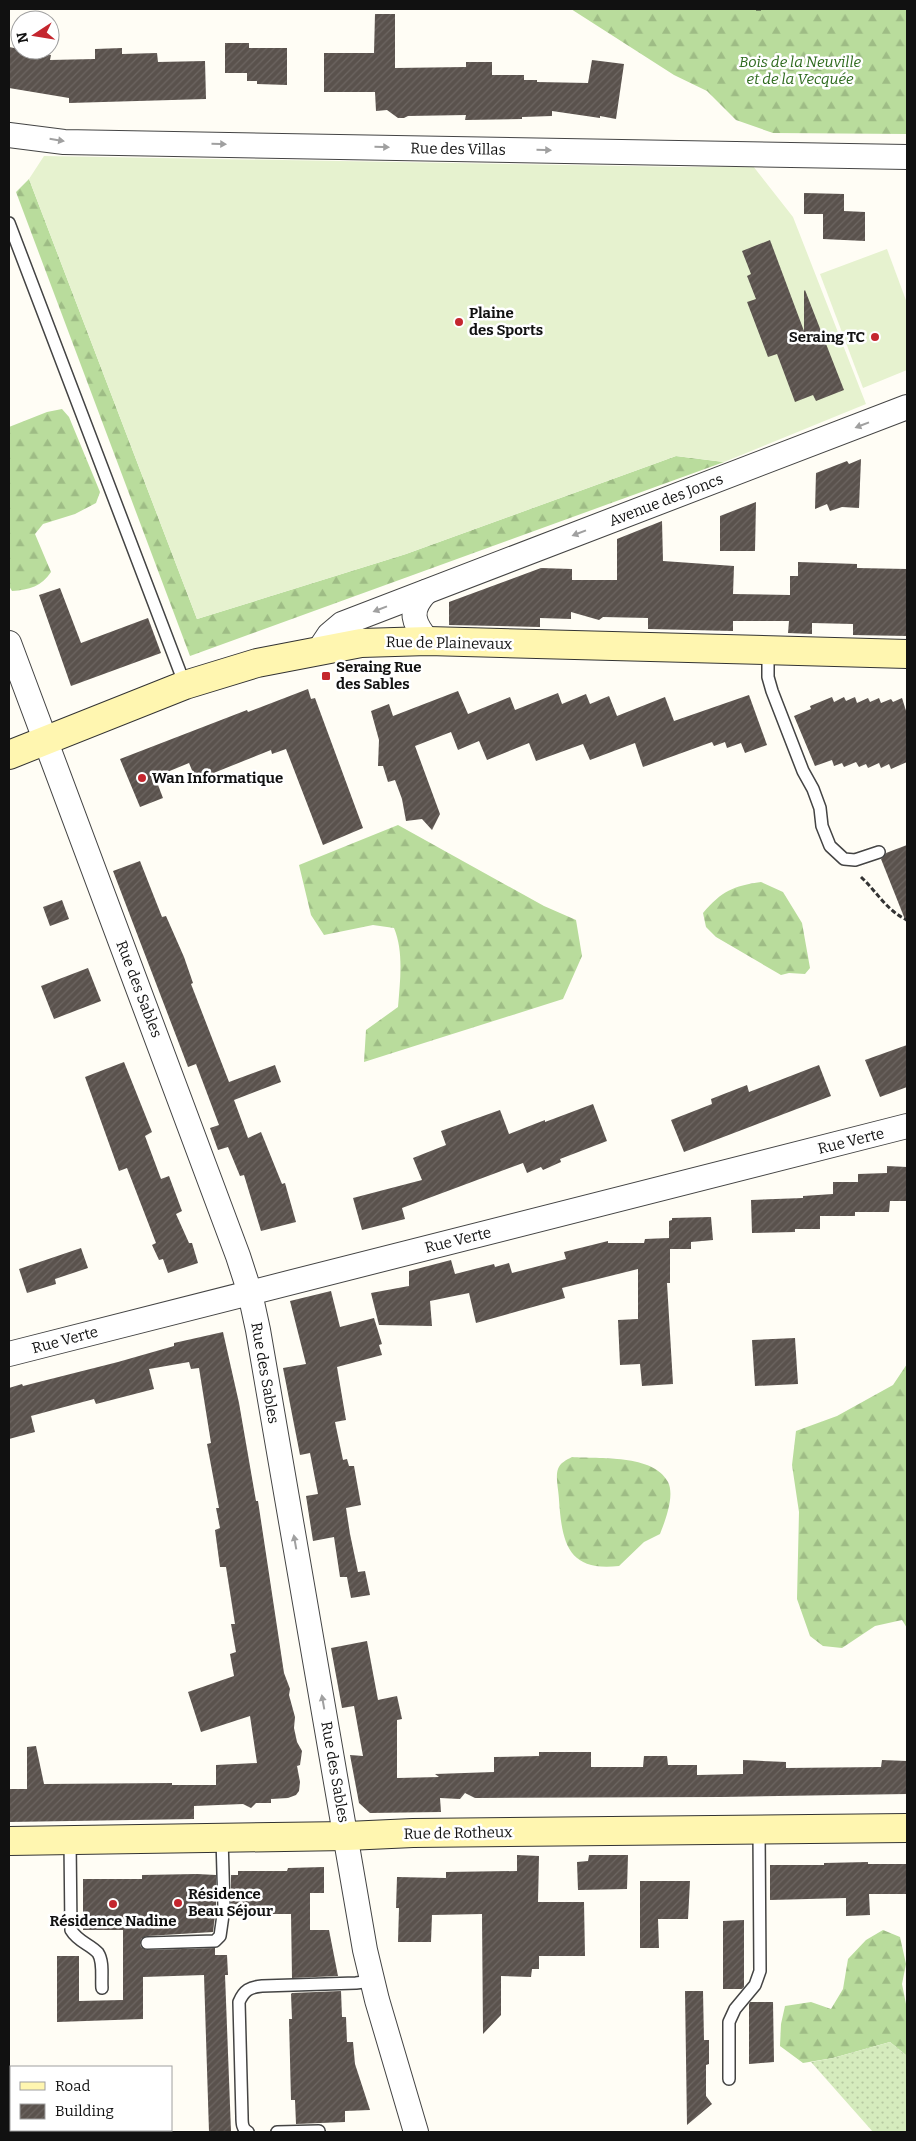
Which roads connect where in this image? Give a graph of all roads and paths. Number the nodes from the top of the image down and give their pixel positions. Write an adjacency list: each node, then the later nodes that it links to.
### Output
1 (756, 9): 2 (path)
2 (760, 9)
3 (9, 135): 4 (street, Rue des Villas, one-way to 4)
4 (907, 157)
5 (9, 223): 13 (lane)
6 (907, 407): 7 (street, Avenue des Joncs, one-way to 7)
7 (426, 592): 8 (street); 10 (street, Avenue des Joncs, one-way to 10)
8 (428, 641): 10 (street, Rue de Plainevaux); 11 (street, Rue de Plainevaux)
9 (9, 643): 14 (street, Rue des Sables)
10 (318, 650): 13 (street, Rue de Plainevaux)
11 (768, 651): 12 (street, Rue de Plainevaux); 17 (lane)
12 (907, 654)
13 (185, 685): 14 (street, Rue de Plainevaux)
14 (45, 741): 15 (street, Rue de Plainevaux); 20 (street, Rue des Sables)
15 (9, 754)
16 (878, 852): 17 (lane)
17 (844, 859): 18 (path)
18 (907, 920)
19 (907, 1126): 20 (street, Rue Verte)
20 (250, 1293): 21 (street, Rue Verte); 24 (street, Rue des Sables, one-way to 20)
21 (9, 1354)
22 (907, 1828): 23 (street, Rue de Rotheux)
23 (759, 1830): 24 (street, Rue de Rotheux); 31 (lane)
24 (347, 1836): 25 (street, Rue de Rotheux); 29 (street, Rue des Sables)
25 (222, 1838): 26 (street, Rue de Rotheux); 28 (lane)
26 (70, 1840): 27 (street, Rue de Rotheux); 30 (lane)
27 (9, 1841)
28 (147, 1943)
29 (372, 1980): 33 (lane); 35 (street, Rue des Sables)
30 (102, 1988)
31 (729, 2079)
32 (319, 2131): 34 (lane)
33 (248, 2132)
34 (277, 2132)
35 (416, 2132)

